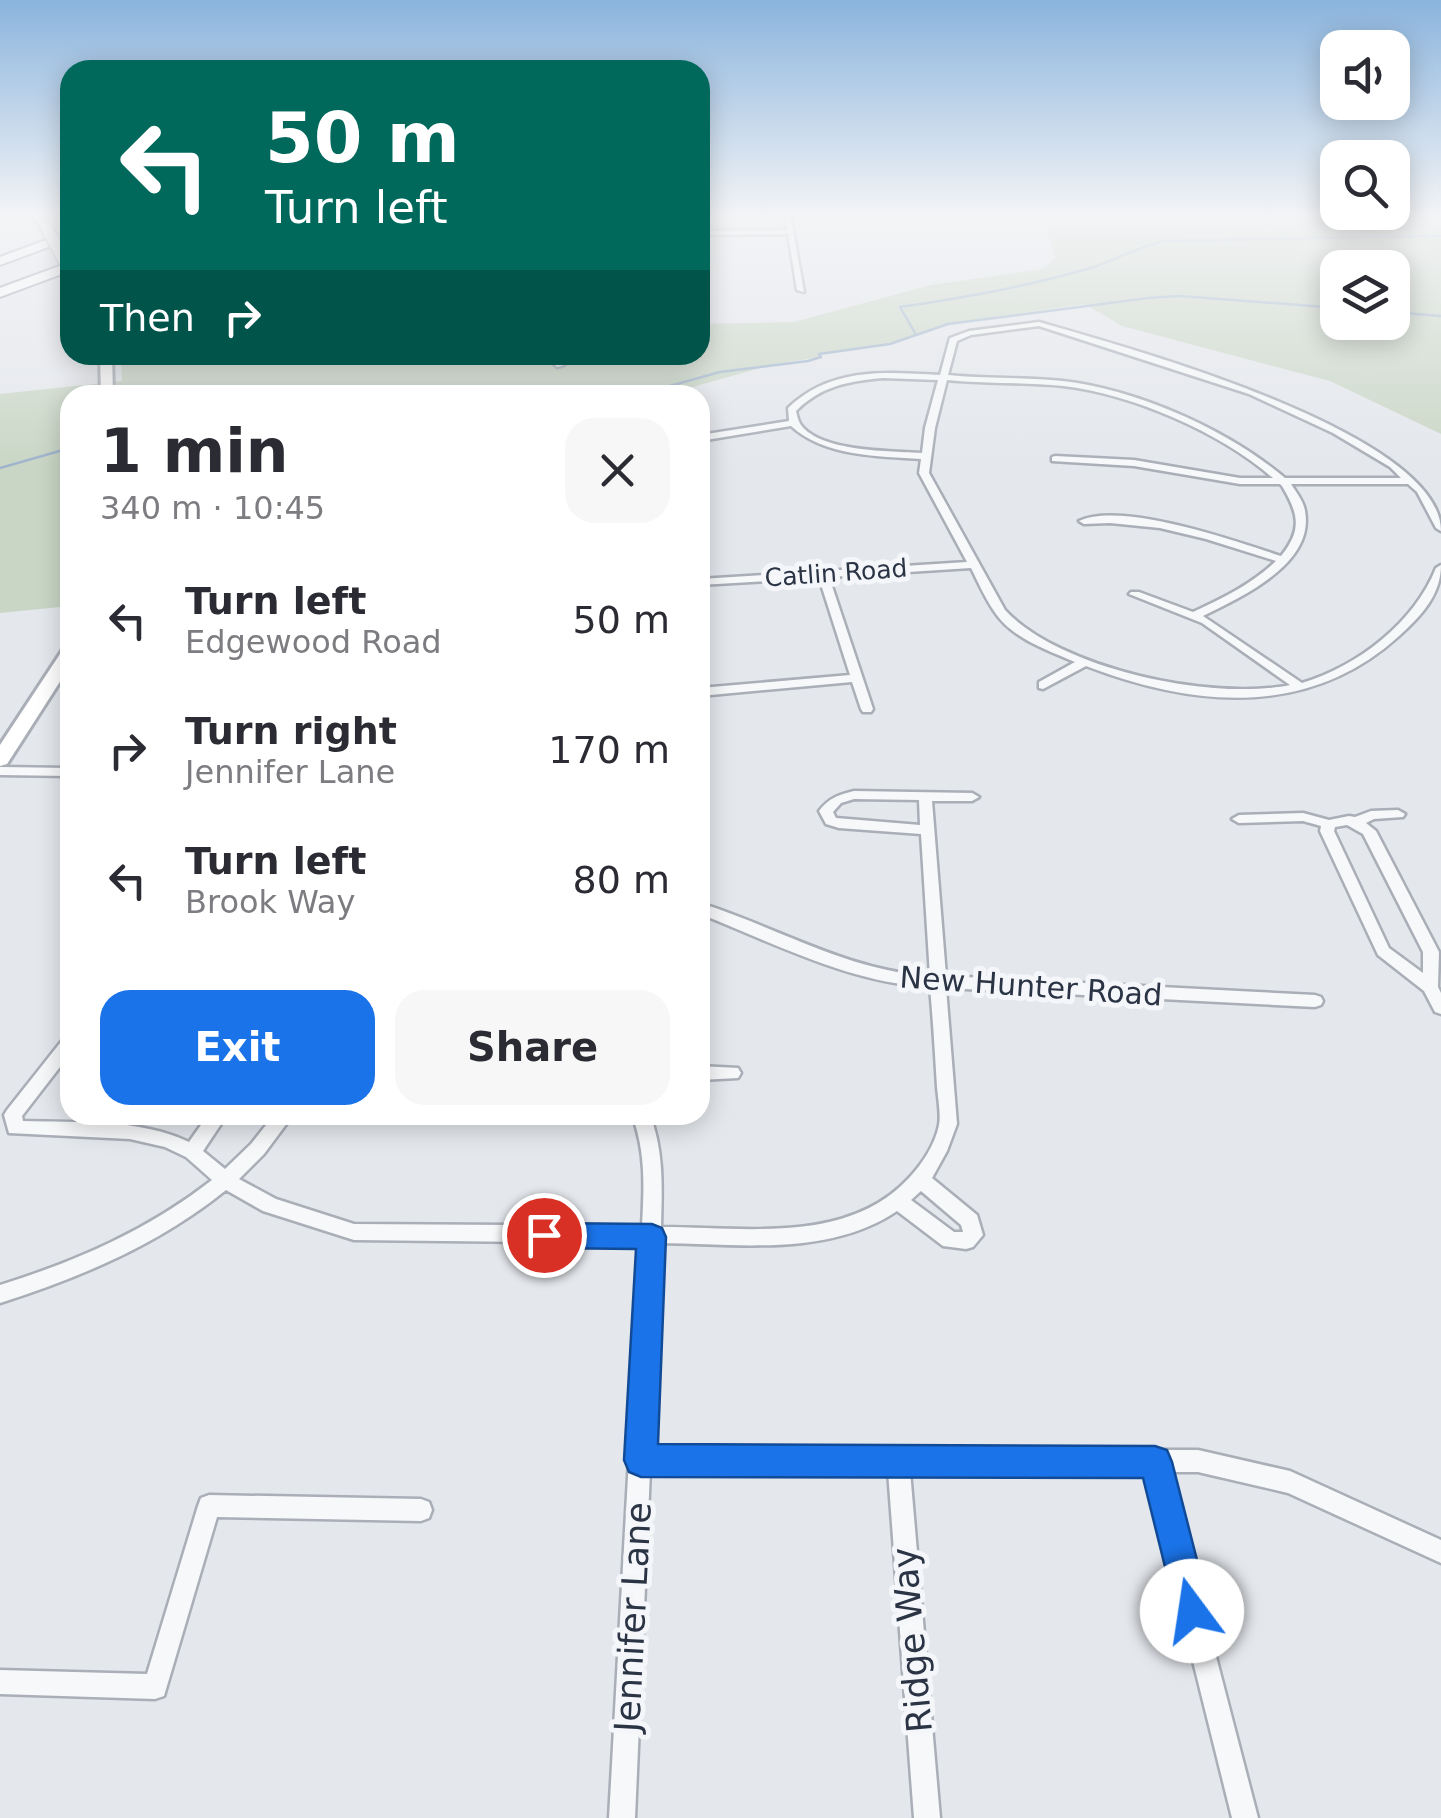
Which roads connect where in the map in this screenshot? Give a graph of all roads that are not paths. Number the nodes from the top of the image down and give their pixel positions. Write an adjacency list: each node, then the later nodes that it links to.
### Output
1 (944, 377): 2 (street); 4 (street); 6 (street); 7 (street)
2 (792, 423): 3 (street); 4 (street)
3 (710, 436)
4 (926, 456): 11 (street)
5 (1055, 459): 6 (street)
6 (1288, 481): 7 (street); 10 (street)
7 (1413, 481): 9 (street)
8 (1084, 520): 10 (street)
9 (1441, 528)
10 (1283, 560): 16 (street)
11 (972, 564): 13 (street, Catlin Road); 17 (street)
12 (1440, 573): 21 (street)
13 (823, 574): 14 (street, Catlin Road); 19 (street)
14 (710, 581)
15 (1135, 594): 16 (street)
16 (1194, 616): 21 (street)
17 (1084, 661): 20 (street); 21 (street)
18 (60, 667): 24 (main road)
19 (855, 678): 22 (street); 23 (street)
20 (1043, 686)
21 (1300, 687)
22 (710, 691)
23 (867, 709)
24 (0, 760)
25 (0, 771): 26 (street)
26 (60, 772)
27 (924, 795): 28 (street); 33 (street); 33 (street)
28 (972, 797)
29 (1398, 814): 31 (street)
30 (1238, 818): 32 (street)
31 (1357, 822): 32 (street); 36 (street)
32 (1328, 824): 36 (street)
33 (926, 830): 35 (street)
34 (710, 912): 35 (street, New Hunter Road)
35 (939, 984): 37 (street, New Hunter Road); 47 (street)
36 (1430, 987): 38 (street)
37 (1315, 1002)
38 (1441, 1008)
39 (60, 1055): 45 (street)
40 (710, 1073): 41 (street)
41 (732, 1073)
42 (211, 1125): 45 (street)
43 (275, 1125): 46 (street)
44 (645, 1125): 49 (street, Jennifer Lane)
45 (192, 1152): 46 (street)
46 (225, 1180): 49 (street); 50 (street)
47 (920, 1180): 48 (street); 48 (street)
48 (899, 1202): 49 (street)
49 (652, 1237): 51 (street, Jennifer Lane)
50 (0, 1294)
51 (641, 1460): 52 (street); 57 (street, Jennifer Lane)
52 (898, 1462): 53 (street); 58 (street, Ridge Way)
53 (1155, 1462): 55 (street); 59 (street)
54 (421, 1510): 56 (street)
55 (1441, 1552)
56 (0, 1682)
57 (622, 1818)
58 (927, 1818)
59 (1245, 1818)

